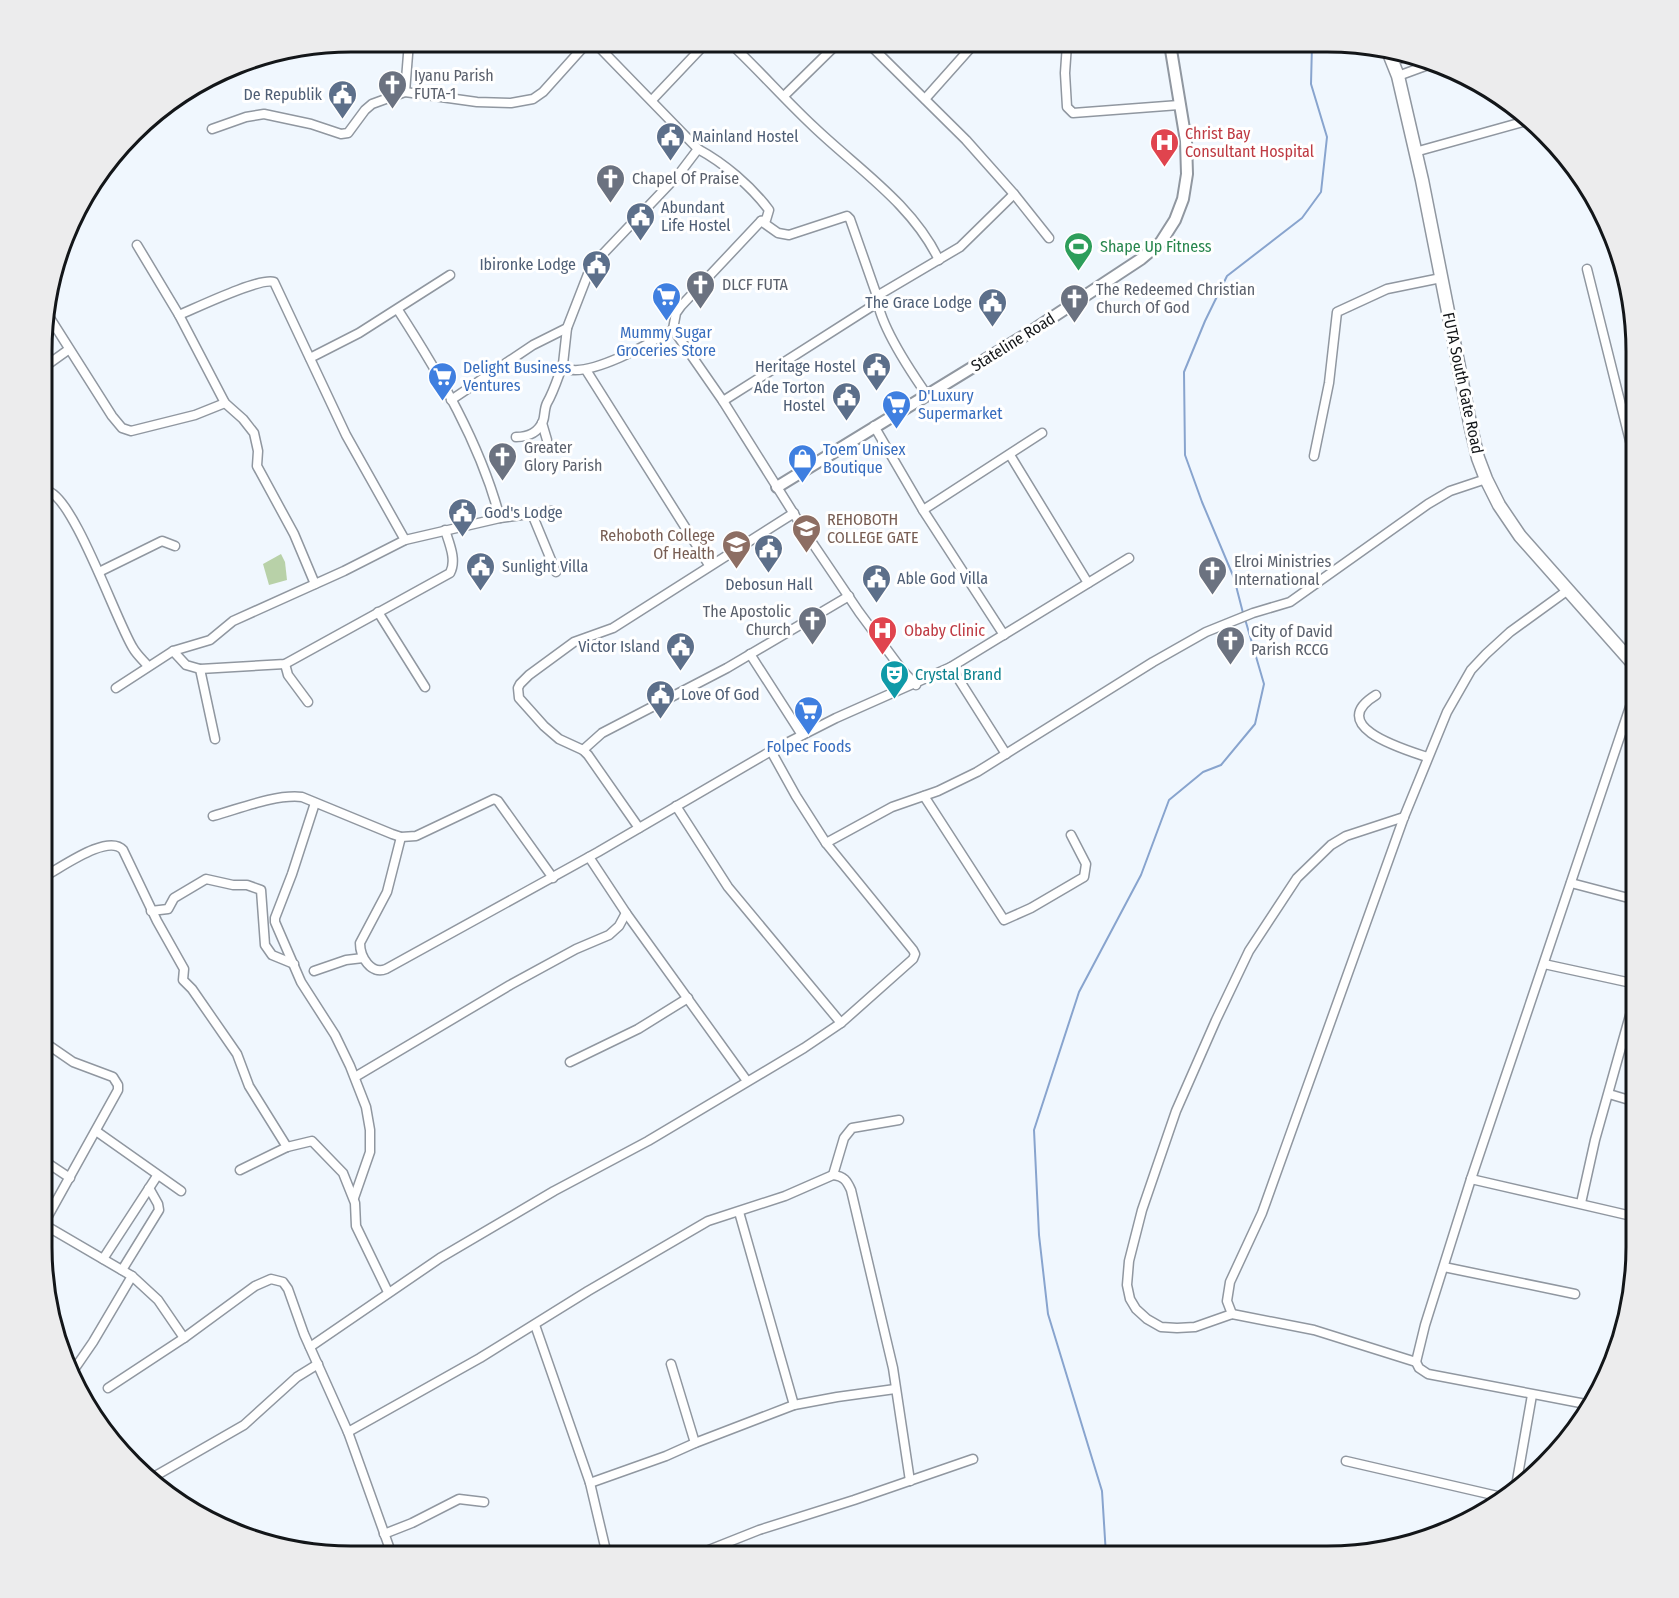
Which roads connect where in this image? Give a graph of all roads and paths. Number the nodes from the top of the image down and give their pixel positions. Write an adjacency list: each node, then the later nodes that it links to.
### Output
1 (408, 52): 14 (street)
2 (579, 52): 14 (street)
3 (604, 52): 17 (street)
4 (697, 52): 17 (street)
5 (739, 52): 15 (street)
6 (828, 52): 15 (street)
7 (877, 52): 16 (street)
8 (967, 52): 16 (street)
9 (1066, 52): 18 (street)
10 (1171, 52): 18 (street, Stateline Road)
11 (1391, 59): 13 (main road, FUTA South Gate Road)
12 (1422, 67): 13 (street)
13 (1398, 76): 22 (main road, FUTA South Gate Road)
14 (405, 92): 20 (street)
15 (784, 96): 27 (street)
16 (926, 99): 23 (street)
17 (652, 100): 21 (street)
18 (1179, 105): 42 (street, Stateline Road)
19 (1521, 123): 22 (street)
20 (212, 129)
21 (698, 149): 24 (street); 35 (street)
22 (1415, 152): 30 (main road, FUTA South Gate Road)
23 (1014, 194): 25 (street); 27 (street)
24 (761, 221): 31 (street); 36 (street)
25 (1049, 238)
26 (137, 245): 33 (street)
27 (939, 260): 31 (street)
28 (1587, 269): 47 (street)
29 (450, 275): 32 (street)
30 (1441, 278): 53 (street); 54 (main road, FUTA South Gate Road)
31 (877, 300): 42 (street); 44 (street)
32 (398, 310): 38 (street); 43 (street)
33 (179, 315): 38 (street); 45 (street)
34 (54, 325): 37 (street)
35 (567, 328): 40 (street); 43 (street)
36 (673, 329): 41 (street); 44 (street)
37 (68, 350): 39 (street); 45 (street)
38 (310, 358): 63 (street)
39 (52, 362)
40 (563, 364): 41 (street); 46 (street)
41 (586, 370): 66 (street)
42 (927, 395): 48 (street, Stateline Road)
43 (450, 400): 61 (street)
44 (723, 401): 55 (street)
45 (225, 403): 70 (street)
46 (542, 423): 50 (street); 51 (street)
47 (1626, 425)
48 (874, 426): 55 (street, Stateline Road); 57 (street)
49 (1042, 433): 52 (street)
50 (516, 437)
51 (547, 440)
52 (1010, 455): 57 (street); 69 (street)
53 (1314, 456)
54 (1486, 478): 71 (main road, FUTA South Gate Road); 92 (street)
55 (777, 487): 59 (street)
56 (52, 493): 67 (street)
57 (923, 510): 74 (street)
58 (551, 511): 60 (street)
59 (794, 513): 66 (street); 72 (street)
60 (532, 514): 61 (street); 68 (street)
61 (500, 518): 62 (street)
62 (445, 530): 63 (street); 73 (street)
63 (405, 540): 70 (street)
64 (175, 546): 67 (street)
65 (1129, 558): 69 (street)
66 (709, 565): 90 (street)
67 (99, 572): 79 (street)
68 (556, 572)
69 (1089, 583): 74 (street)
70 (315, 584): 76 (street)
71 (1568, 590): 75 (main road, FUTA South Gate Road); 93 (street)
72 (849, 597): 77 (street); 82 (street)
73 (378, 612): 78 (street); 83 (street)
74 (1004, 635): 80 (street)
75 (1626, 650)
76 (173, 651): 79 (street); 81 (street)
77 (750, 654): 88 (street); 90 (street)
78 (285, 664): 81 (street); 86 (street)
79 (148, 666): 84 (street)
80 (951, 667): 82 (street); 92 (street)
81 (200, 669): 89 (street)
82 (916, 685): 88 (street)
83 (425, 687)
84 (116, 688)
85 (1376, 694): 93 (street)
86 (308, 702)
87 (1626, 719): 106 (street)
88 (802, 735): 91 (street)
89 (215, 739)
90 (582, 750): 99 (street)
91 (771, 751): 96 (street); 102 (street)
92 (1006, 754): 94 (street)
93 (1427, 757): 98 (street)
94 (924, 796): 100 (street); 102 (street)
95 (315, 803): 97 (street); 101 (street); 111 (street)
96 (676, 806): 99 (street); 116 (street)
97 (213, 816)
98 (1404, 817): 149 (street); 149 (street)
99 (639, 828): 103 (street)
100 (1071, 835)
101 (401, 837): 105 (street); 110 (street)
102 (826, 843): 116 (street)
103 (589, 857): 105 (street); 109 (street)
104 (52, 872): 108 (street)
105 (553, 878): 110 (street)
106 (1571, 883): 107 (street); 112 (street)
107 (1626, 897)
108 (151, 911): 111 (street); 126 (street)
109 (626, 913): 115 (street); 120 (street)
110 (363, 958): 113 (street)
111 (294, 964): 120 (street)
112 (1544, 964): 114 (street); 133 (street)
113 (314, 970)
114 (1626, 982)
115 (688, 998): 119 (street); 121 (street)
116 (841, 1023): 121 (street)
117 (1626, 1028): 122 (street)
118 (52, 1048): 125 (street)
119 (570, 1062)
120 (355, 1077): 128 (street)
121 (747, 1081): 147 (street)
122 (1609, 1094): 123 (street); 138 (street)
123 (1626, 1099)
124 (899, 1119): 130 (street)
125 (96, 1131): 131 (street); 132 (street)
126 (287, 1147): 129 (street); 134 (street)
127 (52, 1166): 132 (street)
128 (364, 1167): 134 (street); 137 (street)
129 (240, 1170)
130 (833, 1175): 140 (street); 158 (street)
131 (157, 1176): 135 (street); 136 (street)
132 (69, 1178): 139 (street)
133 (1471, 1179): 138 (street); 144 (street)
134 (347, 1181): 137 (street)
135 (149, 1188): 143 (street); 145 (street)
136 (181, 1191)
137 (354, 1198): 147 (street)
138 (1581, 1203): 141 (street)
139 (52, 1208)
140 (739, 1212): 150 (street); 161 (street)
141 (1626, 1214)
142 (52, 1229): 143 (street)
143 (103, 1259): 145 (street)
144 (1444, 1268): 148 (street); 153 (street)
145 (122, 1270): 146 (street)
146 (132, 1276): 151 (street); 156 (street)
147 (388, 1292): 152 (street)
148 (1575, 1294)
149 (1232, 1314): 153 (street)
150 (535, 1326): 162 (street); 169 (street)
151 (184, 1338): 152 (street); 157 (street)
152 (310, 1347): 154 (street)
153 (1416, 1362): 159 (street)
154 (318, 1364): 162 (street); 166 (street)
155 (671, 1364): 163 (street)
156 (77, 1365)
157 (108, 1388)
158 (895, 1389): 161 (street); 168 (street)
159 (1532, 1395): 160 (street); 167 (street)
160 (1582, 1403)
161 (794, 1405): 163 (street)
162 (348, 1432): 172 (street)
163 (695, 1443): 169 (street)
164 (973, 1459): 168 (street)
165 (1346, 1461): 170 (street)
166 (158, 1474)
167 (1518, 1477)
168 (910, 1481): 175 (street)
169 (590, 1483): 174 (street)
170 (1494, 1495)
171 (484, 1502): 172 (street)
172 (384, 1534): 173 (street)
173 (389, 1546)
174 (605, 1546)
175 (720, 1546)

